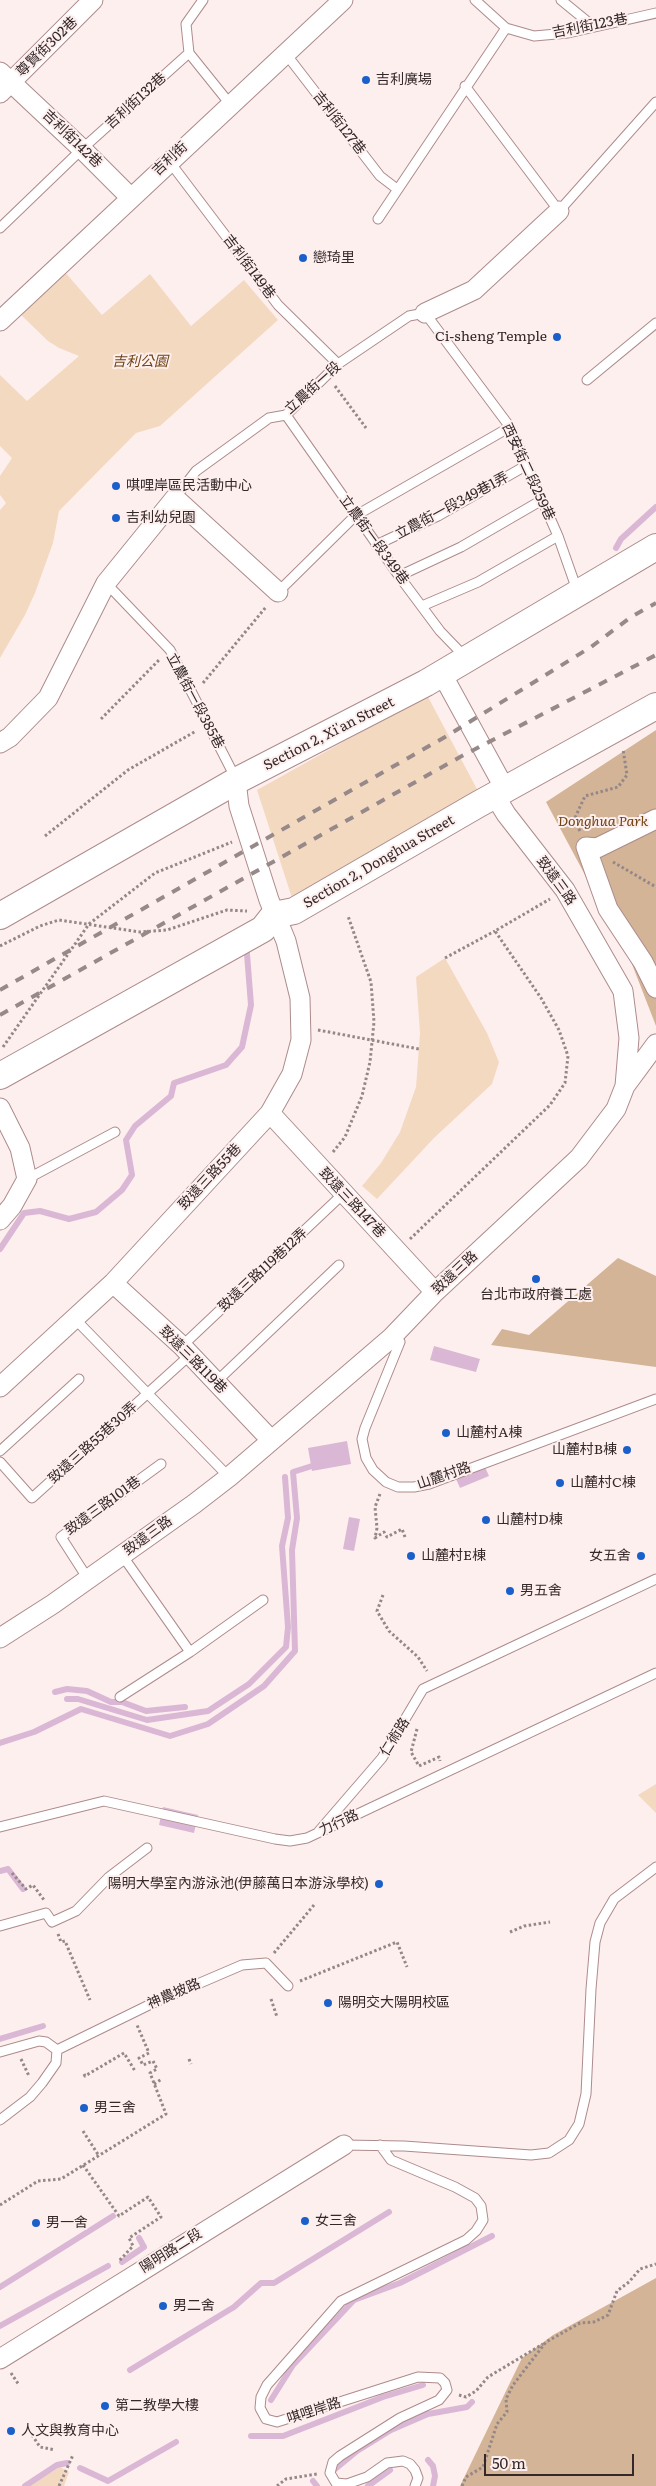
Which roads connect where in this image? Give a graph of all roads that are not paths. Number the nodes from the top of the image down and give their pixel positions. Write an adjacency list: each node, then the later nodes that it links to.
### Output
1 (93, 0): 11 (street, 尊賢街302巷)
2 (203, 0): 9 (lane)
3 (343, 0): 10 (street, 吉利街)
4 (475, 0): 8 (lane, 吉利街123巷)
5 (561, 0): 7 (lane)
6 (656, 13): 7 (lane, 吉利街123巷)
7 (594, 27): 8 (lane, 吉利街123巷)
8 (506, 28): 12 (lane)
9 (189, 53): 14 (lane); 15 (lane, 吉利街132巷)
10 (286, 54): 14 (street, 吉利街); 17 (lane, 吉利街127巷)
11 (4, 82): 15 (street, 吉利街142巷)
12 (465, 86): 17 (lane); 19 (lane)
13 (656, 102): 19 (lane, 立農街一段)
14 (230, 104): 16 (street, 吉利街)
15 (82, 149): 18 (street, 吉利街142巷); 21 (lane, 吉利街132巷)
16 (168, 161): 18 (street, 吉利街); 25 (lane, 吉利街149巷)
17 (396, 189): 20 (lane)
18 (130, 197): 23 (street, 吉利街)
19 (559, 212): 22 (street, 立農街一段)
20 (378, 219)
21 (0, 228)
22 (425, 313): 25 (lane, 立農街一段); 28 (lane, 西安街二段259巷)
23 (0, 321)
24 (656, 324): 26 (lane)
25 (338, 364): 27 (lane, 立農街一段)
26 (587, 380)
27 (286, 415): 30 (lane, 立農街一段); 32 (lane, 立農街一段349巷)
28 (510, 427): 29 (lane, 西安街二段259巷); 32 (lane)
29 (527, 465): 31 (lane, 西安街二段259巷); 34 (lane, 立農街一段349巷1弄)
30 (175, 498): 37 (street, 立農街一段); 38 (street)
31 (542, 500): 33 (lane, 西安街二段259巷); 36 (lane)
32 (355, 516): 34 (lane, 立農街一段349巷); 38 (lane)
33 (558, 536): 39 (lane, 西安街二段259巷); 40 (lane)
34 (376, 545): 36 (lane, 立農街一段349巷)
35 (656, 547): 39 (street, Section 2, Xi'an Street)
36 (399, 576): 40 (lane, 立農街一段349巷)
37 (106, 583): 44 (street, 立農街一段); 45 (lane, 立農街一段385巷)
38 (278, 592)
39 (578, 592): 41 (street, Section 2, Xi'an Street)
40 (422, 606): 41 (lane, 立農街一段349巷)
41 (468, 660): 42 (street, Section 2, Xi'an Street)
42 (442, 674): 45 (street, Section 2, Xi'an Street); 46 (street, 致遠三路)
43 (656, 706): 46 (street, Section 2, Donghua Street)
44 (0, 743)
45 (236, 781): 48 (street, 致遠三路55巷); 49 (street, Section 2, Xi'an Street)
46 (500, 793): 48 (street, Section 2, Donghua Street); 53 (street, 致遠三路)
47 (656, 819): 50 (street)
48 (264, 913): 52 (street); 55 (street, 致遠三路55巷)
49 (0, 916)
50 (656, 988)
51 (656, 1044): 53 (street)
52 (0, 1076)
53 (625, 1086): 62 (street, 致遠三路)
54 (0, 1108): 57 (street)
55 (270, 1113): 58 (street, 致遠三路147巷); 61 (street, 致遠三路55巷)
56 (115, 1132): 57 (lane)
57 (27, 1179): 59 (street)
58 (344, 1194): 62 (street, 致遠三路147巷); 65 (lane, 致遠三路119巷12弄)
59 (0, 1220)
60 (339, 1265): 67 (lane)
61 (113, 1283): 63 (street, 致遠三路55巷); 65 (street, 致遠三路119巷)
62 (435, 1292): 64 (street, 致遠三路)
63 (74, 1320): 68 (street, 致遠三路55巷); 69 (lane)
64 (393, 1336): 70 (lane, 山麓村路); 71 (street, 致遠三路)
65 (186, 1350): 67 (street, 致遠三路119巷); 69 (lane, 致遠三路55巷30弄)
66 (79, 1379): 72 (lane)
67 (216, 1382): 71 (street, 致遠三路119巷)
68 (0, 1387)
69 (147, 1395): 73 (lane, 致遠三路55巷30弄); 75 (lane)
70 (656, 1399)
71 (272, 1440): 75 (street, 致遠三路)
72 (0, 1450)
73 (0, 1462)
74 (161, 1464): 77 (lane, 致遠三路101巷)
75 (228, 1477): 76 (street, 致遠三路)
76 (122, 1555): 77 (street, 致遠三路); 81 (lane)
77 (88, 1579): 80 (street, 致遠三路)
78 (656, 1579): 85 (lane, 仁術路)
79 (263, 1600): 81 (lane)
80 (0, 1638)
81 (190, 1652): 83 (lane)
82 (656, 1673): 85 (lane, 力行路)
83 (120, 1697)
84 (0, 1827): 85 (lane, 力行路)
85 (316, 1834)
86 (147, 1848): 88 (lane)
87 (656, 1868): 93 (lane)
88 (0, 1926)
89 (288, 1986): 90 (lane, 神農坡路)
90 (57, 2050): 91 (lane); 92 (lane)
91 (0, 2052)
92 (0, 2120)
93 (380, 2145): 94 (lane); 96 (lane, 唭哩岸路)
94 (344, 2146): 95 (street, 陽明路二段)
95 (6, 2366)
96 (415, 2486)

